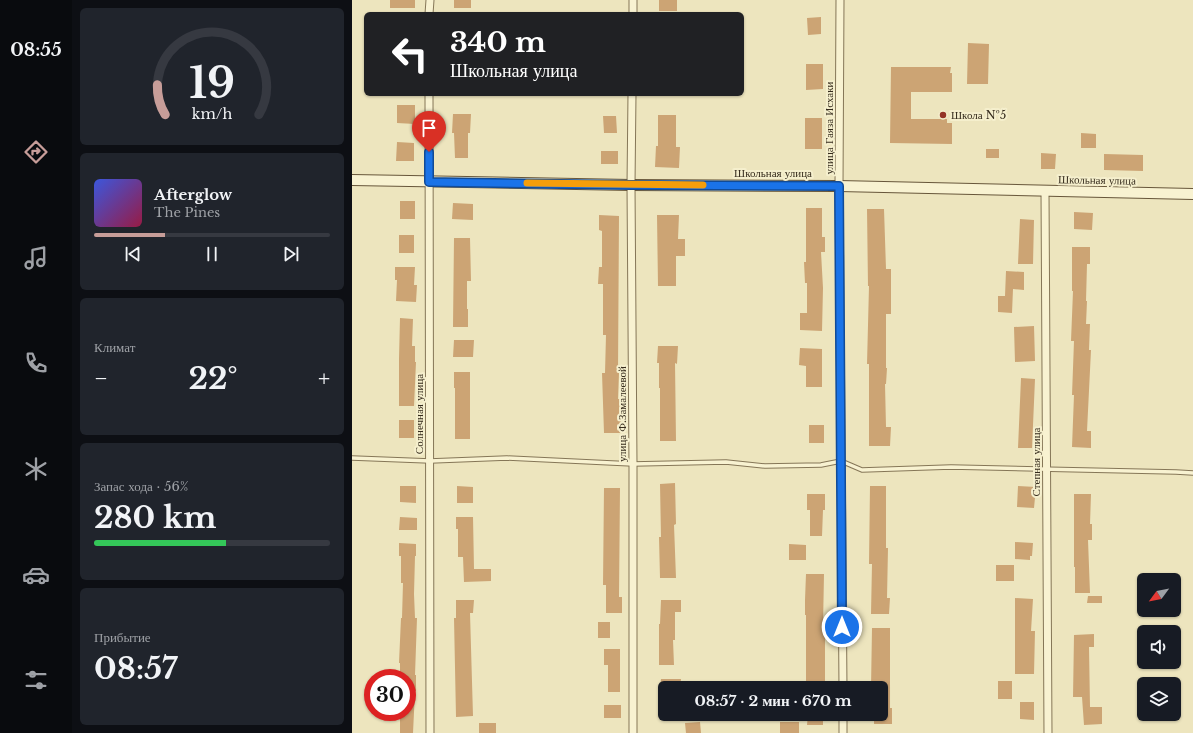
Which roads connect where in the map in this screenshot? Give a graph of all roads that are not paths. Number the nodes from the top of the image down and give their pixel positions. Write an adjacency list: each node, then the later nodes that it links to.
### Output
1 (430, 0): 4 (street)
2 (633, 0): 5 (street)
3 (840, 0): 11 (street, улица Гаяза Исхаки)
4 (430, 12)
5 (633, 12)
6 (429, 96): 9 (street, Солнечная улица)
7 (632, 96): 10 (street, улица Ф.Замалеевой)
8 (352, 180): 9 (street, Школьная улица)
9 (429, 182): 10 (street, Школьная улица); 15 (street, Солнечная улица)
10 (631, 185): 11 (street, Школьная улица); 17 (street, улица Ф.Замалеевой)
11 (839, 186): 12 (street, Школьная улица); 16 (street, улица Гаяза Исхаки)
12 (1045, 191): 13 (street, Школьная улица); 18 (street, Степная улица)
13 (1193, 194)
14 (352, 458): 15 (lane)
15 (430, 461): 17 (lane); 22 (street, Солнечная улица)
16 (841, 461): 17 (lane); 18 (lane); 20 (street, улица Гаяза Исхаки)
17 (633, 464): 23 (street, улица Ф.Замалеевой)
18 (1048, 469): 19 (lane); 25 (street, Степная улица)
19 (1193, 473)
20 (843, 681)
21 (843, 721): 24 (street)
22 (430, 733)
23 (633, 733)
24 (843, 733)
25 (1048, 733)

